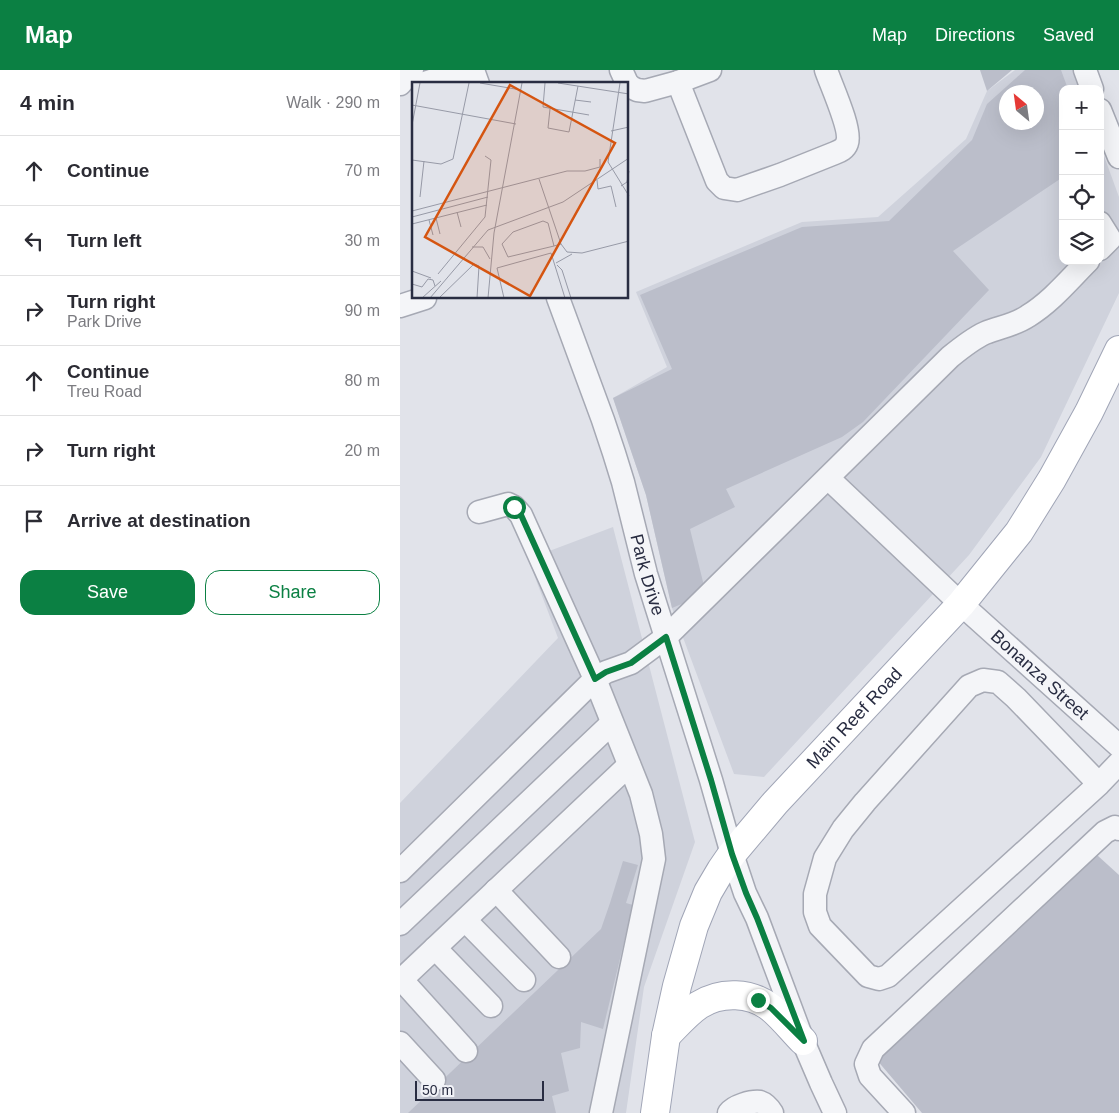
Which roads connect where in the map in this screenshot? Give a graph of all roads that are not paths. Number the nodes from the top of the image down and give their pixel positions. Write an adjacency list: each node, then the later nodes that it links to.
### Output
1 (412, 70): 12 (street)
2 (463, 70): 8 (street)
3 (473, 70): 9 (street)
4 (621, 70): 10 (street)
5 (710, 70): 11 (street)
6 (826, 70): 11 (street)
7 (1085, 70): 14 (street)
8 (428, 82)
9 (477, 82)
10 (627, 82)
11 (678, 82): 13 (street)
12 (400, 84)
13 (629, 85)
14 (1091, 85)
15 (1104, 121): 16 (street)
16 (1119, 157)
17 (1104, 229): 18 (street)
18 (1104, 245)
19 (1084, 265): 24 (street)
20 (422, 299): 22 (street)
21 (558, 299): 27 (street, Park Drive)
22 (400, 306)
23 (1119, 350): 26 (main road, Main Reef Road)
24 (828, 478): 26 (street, Bonanza Street); 27 (street)
25 (479, 512): 29 (street)
26 (961, 604): 28 (street, Bonanza Street); 37 (main road, Main Reef Road)
27 (666, 637): 29 (street); 37 (street, Park Drive)
28 (1038, 674): 30 (street); 32 (street, Bonanza Street)
29 (595, 679): 31 (street); 38 (street)
30 (1016, 698): 35 (street); 35 (street)
31 (612, 723): 34 (street); 41 (street)
32 (1119, 746)
33 (1119, 763): 35 (street)
34 (629, 765): 39 (street); 52 (street)
35 (1099, 784)
36 (1119, 829): 57 (street)
37 (732, 854): 47 (main road, Main Reef Road); 48 (street, Park Drive)
38 (400, 871)
39 (496, 890): 40 (street); 43 (street)
40 (465, 920): 42 (street); 44 (street)
41 (400, 924)
42 (435, 948): 45 (street); 46 (street)
43 (559, 957)
44 (524, 980)
45 (401, 981): 50 (street)
46 (491, 1006)
47 (666, 1036): 48 (main road); 53 (main road, Main Reef Road)
48 (804, 1041): 56 (street, Park Drive)
49 (400, 1043): 51 (street)
50 (466, 1051)
51 (434, 1080)
52 (602, 1113)
53 (655, 1113)
54 (729, 1113): 55 (street)
55 (772, 1113)
56 (834, 1113)
57 (904, 1113)

